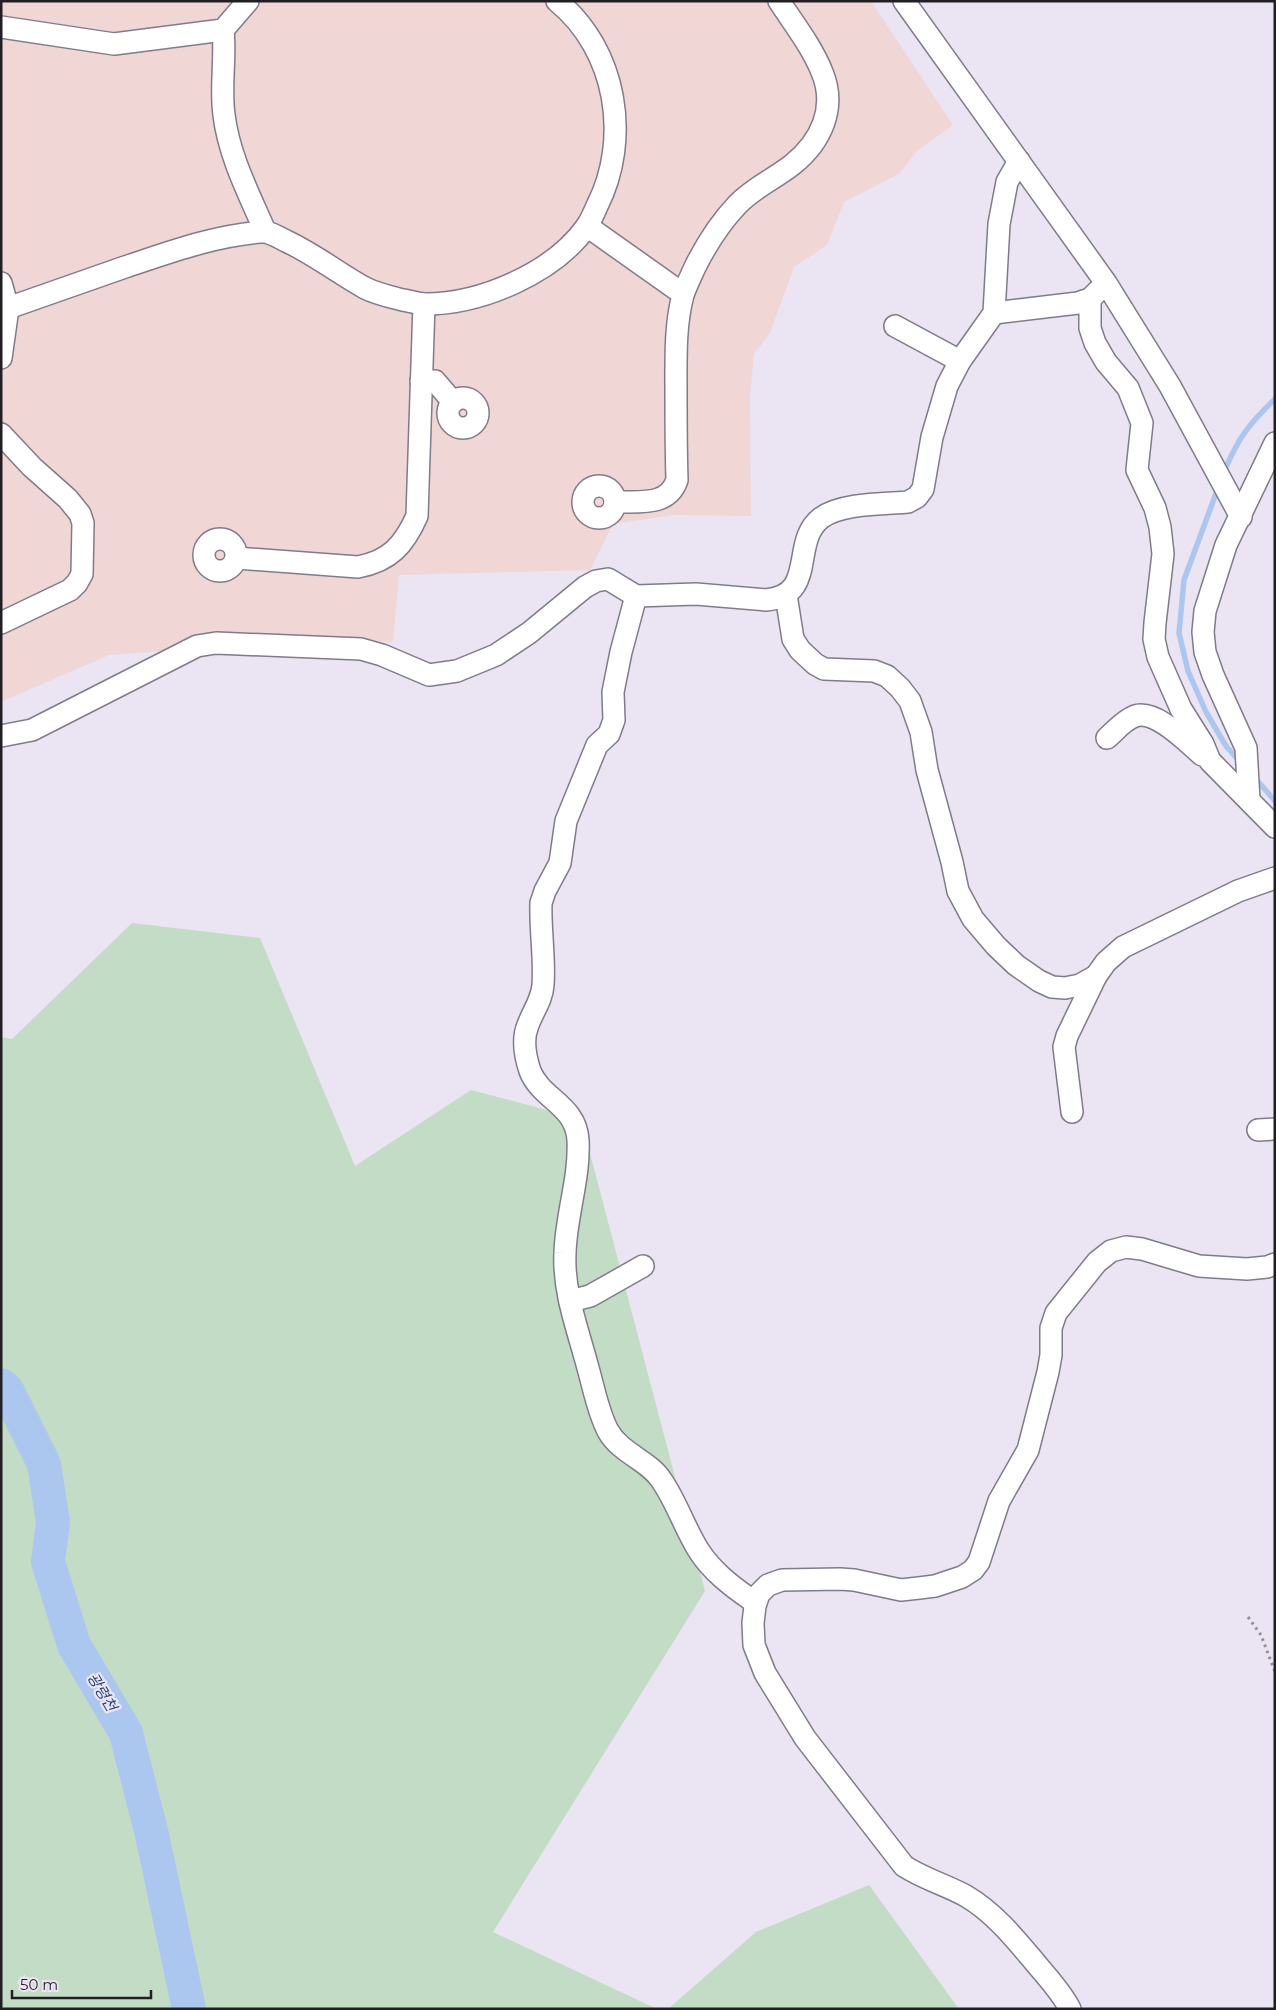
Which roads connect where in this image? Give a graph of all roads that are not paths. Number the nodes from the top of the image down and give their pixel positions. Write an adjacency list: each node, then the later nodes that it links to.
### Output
1 (248, 1): 6 (street)
2 (557, 1): 8 (street)
3 (779, 1): 12 (street)
4 (904, 1): 7 (street)
5 (1, 27): 6 (street)
6 (223, 30): 9 (street)
7 (1019, 161): 10 (street); 16 (street)
8 (587, 226): 12 (street); 14 (street)
9 (265, 231): 14 (street); 15 (street)
10 (1106, 282): 13 (street); 25 (street)
11 (1, 283): 15 (street)
12 (683, 294): 24 (street)
13 (1090, 300): 16 (street); 32 (street)
14 (424, 304): 20 (street)
15 (8, 308): 18 (street)
16 (994, 313): 19 (street)
17 (895, 326): 19 (street)
18 (1, 358)
19 (960, 361): 27 (street)
20 (421, 381): 21 (street); 26 (street)
21 (453, 402)
22 (1, 434): 29 (street)
23 (1275, 443): 25 (street)
24 (615, 502)
25 (1238, 512): 33 (street)
26 (236, 558)
27 (786, 595): 28 (street); 36 (street)
28 (636, 596): 30 (street); 40 (street)
29 (1, 623)
30 (1, 736)
31 (1107, 738): 32 (street)
32 (1210, 761): 33 (street)
33 (1249, 800): 34 (street)
34 (1275, 828)
35 (1275, 878): 36 (street)
36 (1096, 976): 37 (street)
37 (1072, 1112)
38 (1275, 1264): 42 (street)
39 (643, 1266): 40 (street)
40 (570, 1301): 41 (street)
41 (750, 1599)
42 (1070, 2009)

